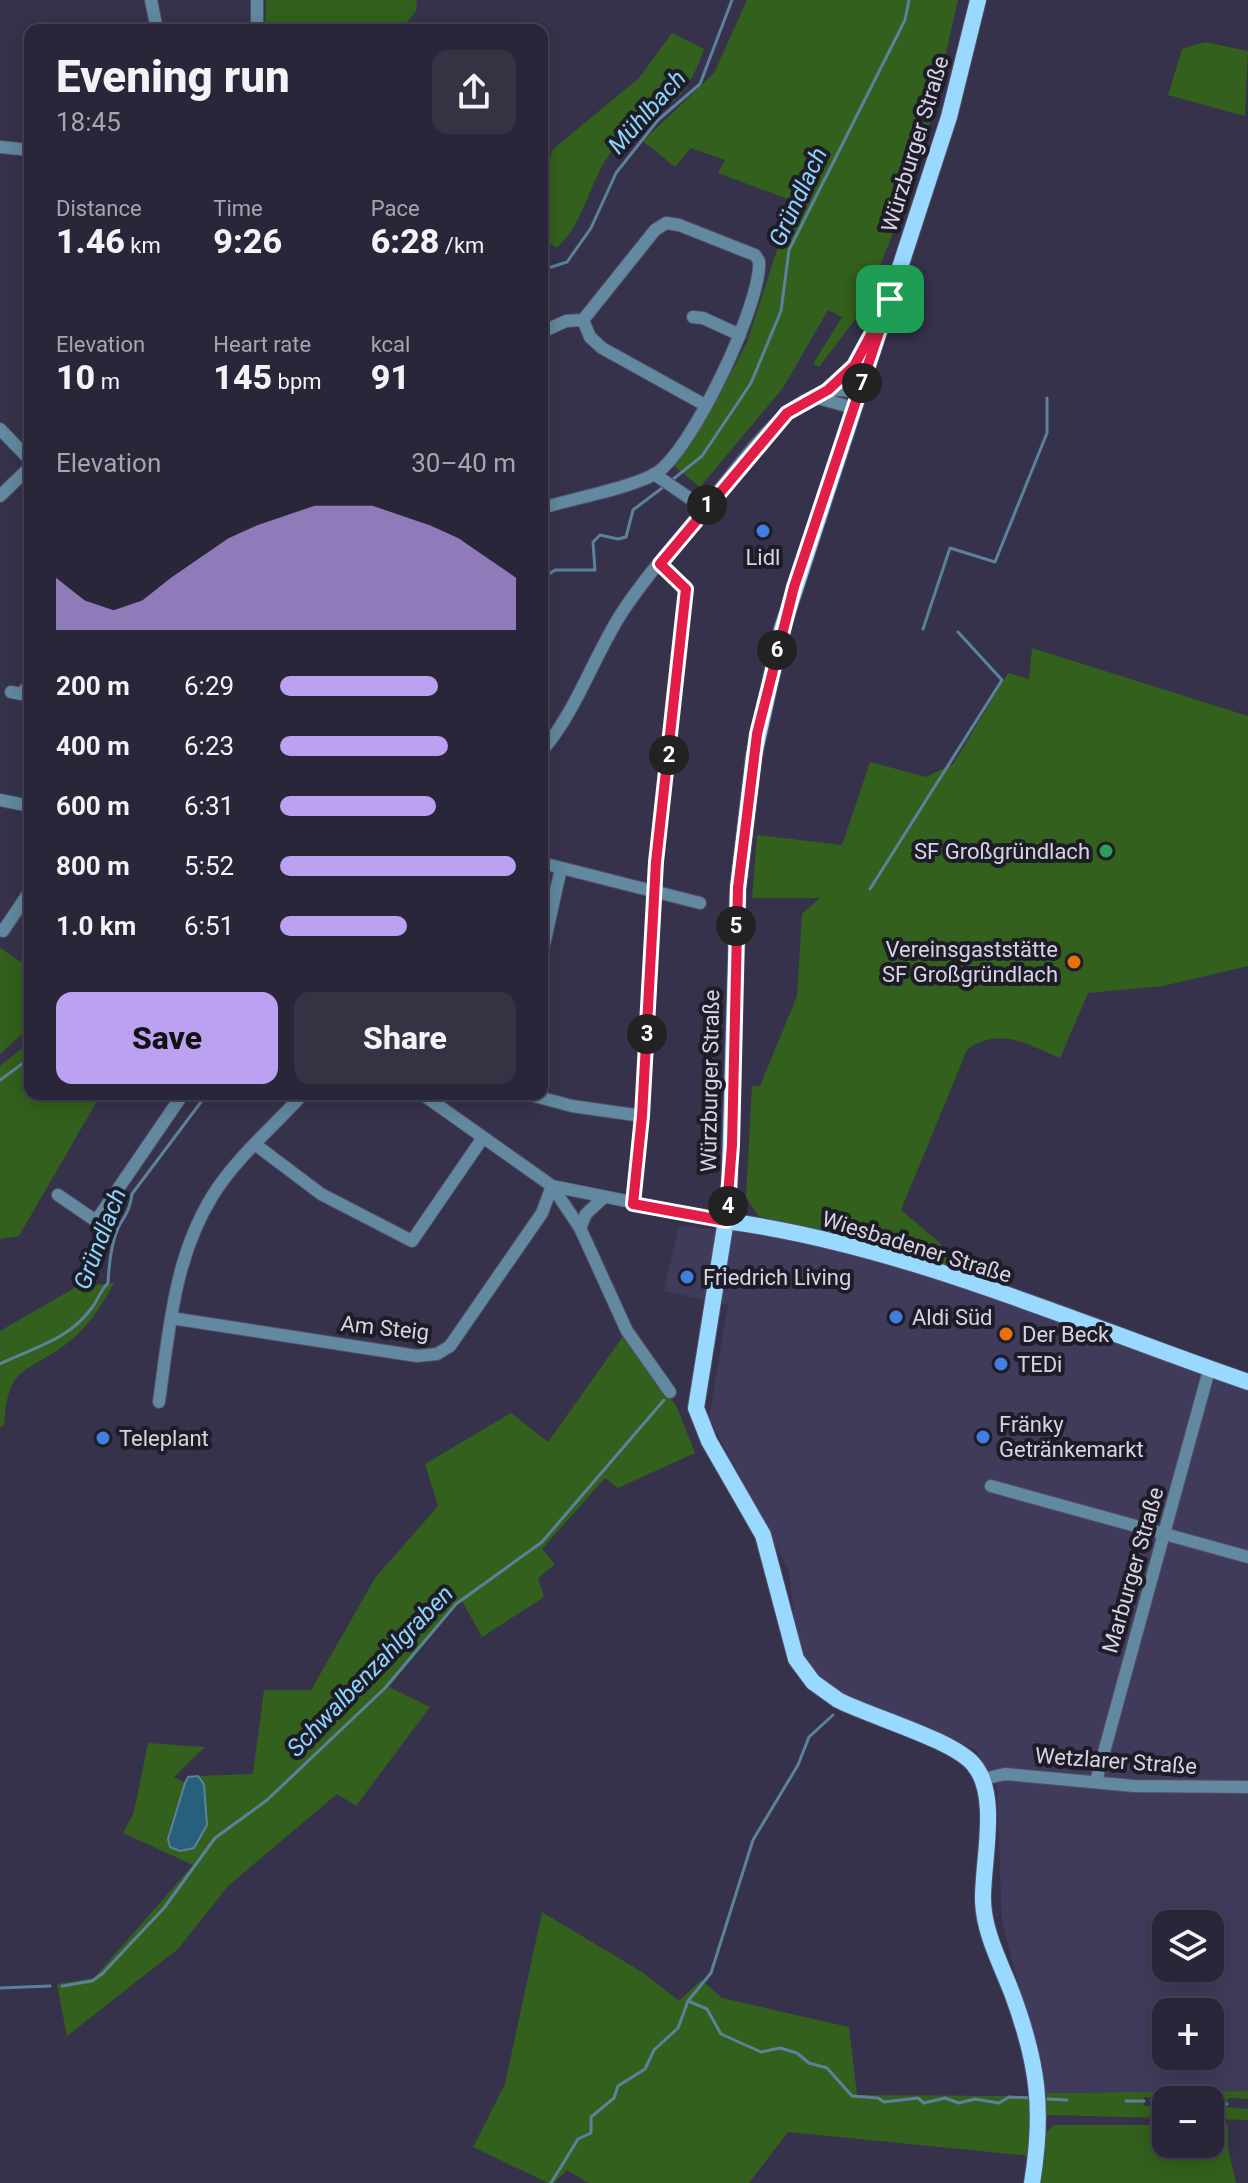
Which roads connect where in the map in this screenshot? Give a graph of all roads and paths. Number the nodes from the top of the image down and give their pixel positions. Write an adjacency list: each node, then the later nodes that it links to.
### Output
1 (151, 0): 4 (street)
2 (257, 0): 5 (street)
3 (978, 0): 8 (main road, Würzburger Straße)
4 (156, 24)
5 (257, 24)
6 (0, 147): 7 (street)
7 (24, 149)
8 (890, 299): 13 (main road); 14 (main road, Würzburger Straße)
9 (693, 317): 12 (street)
10 (583, 320): 11 (street); 12 (street); 15 (street)
11 (548, 329)
12 (740, 335): 15 (street)
13 (821, 394): 14 (street); 22 (street)
14 (856, 402): 47 (main road, Würzburger Straße)
15 (705, 405): 19 (street)
16 (0, 429): 17 (street)
17 (24, 454)
18 (24, 473): 20 (street)
19 (657, 477): 21 (street); 22 (street)
20 (0, 496)
21 (548, 506)
22 (704, 508): 23 (street)
23 (660, 564): 26 (street); 31 (street)
24 (24, 691): 25 (street)
25 (11, 692)
26 (548, 742)
27 (0, 800): 28 (street)
28 (24, 805)
29 (548, 865): 30 (street)
30 (561, 868): 31 (street); 34 (street)
31 (654, 893): 33 (street); 40 (street)
32 (24, 903): 35 (street)
33 (700, 903)
34 (548, 927)
35 (3, 931)
36 (179, 1100): 44 (street)
37 (297, 1100): 42 (street)
38 (430, 1100): 41 (street)
39 (548, 1100): 40 (street)
40 (642, 1116): 46 (street)
41 (482, 1139): 42 (street); 43 (street)
42 (256, 1145): 49 (street)
43 (558, 1188): 45 (street, Wiesbadener Straße); 48 (street); 49 (street, Am Steig)
44 (58, 1195)
45 (603, 1198): 46 (street, Wiesbadener Straße); 48 (street)
46 (633, 1204): 47 (street, Wiesbadener Straße)
47 (726, 1221): 50 (main road, Wiesbadener Straße); 57 (main road, Würzburger Straße)
48 (580, 1228): 52 (street)
49 (171, 1318): 53 (street)
50 (1209, 1370): 51 (main road, Wiesbadener Straße); 55 (street, Marburger Straße)
51 (1248, 1382)
52 (670, 1392)
53 (159, 1402)
54 (991, 1486): 55 (street)
55 (1164, 1534): 56 (street); 58 (street, Marburger Straße)
56 (1248, 1557)
57 (983, 1779): 58 (street, Wetzlarer Straße); 60 (main road)
58 (1096, 1781): 59 (street, Wetzlarer Straße)
59 (1248, 1787)
60 (1032, 2183)

